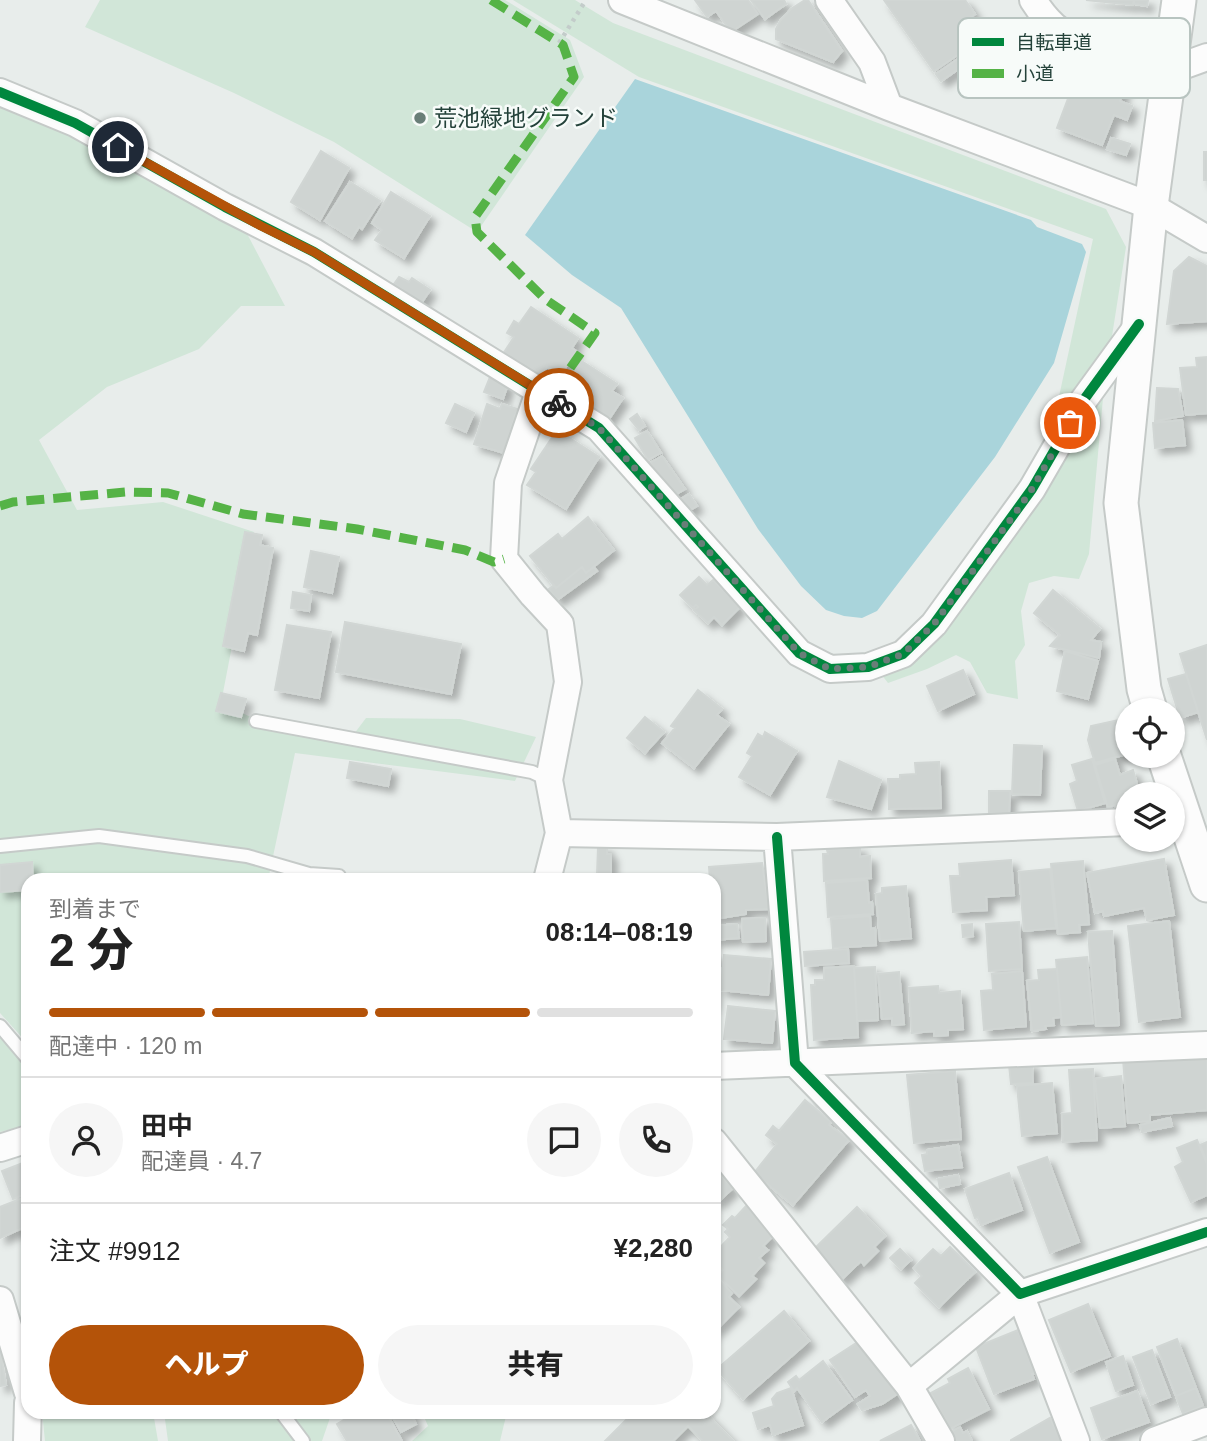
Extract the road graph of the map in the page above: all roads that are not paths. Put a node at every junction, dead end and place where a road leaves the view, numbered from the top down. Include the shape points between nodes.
1 (622, 0) edge
2 (829, 0) edge
3 (1033, 0) edge
4 (1179, 0) edge
5 (1046, 18) edge
6 (1177, 18) edge
7 (0, 92) edge
8 (1167, 98) edge
9 (889, 107) junction
10 (1151, 206) junction
11 (1207, 239) edge
12 (1139, 324) junction
13 (539, 392) junction
14 (1147, 698) edge
15 (256, 721) dead end
16 (548, 780) junction
17 (1115, 823) edge
18 (559, 833) junction
19 (1185, 834) edge
20 (777, 837) junction
21 (0, 846) edge
22 (306, 873) edge
23 (549, 873) edge
24 (1206, 878) edge
25 (0, 1026) edge
26 (1207, 1045) edge
27 (21, 1051) edge
28 (795, 1063) junction
29 (721, 1066) edge
30 (21, 1141) edge
31 (0, 1148) edge
32 (721, 1151) edge
33 (1207, 1232) edge
34 (1020, 1294) junction
35 (0, 1300) edge
36 (5, 1338) edge
37 (21, 1376) edge
38 (909, 1386) junction
39 (28, 1419) edge
40 (286, 1419) edge
41 (1207, 1421) edge
42 (301, 1440) edge
43 (27, 1441) edge
44 (941, 1441) edge
45 (1076, 1441) edge
46 (1154, 1441) edge

1 - 9 street
2 - 9 street via 872,62
3 - 5 street
4 - 6 street
7 - 13 street via 75,123 314,252
8 - 10 street
9 - 10 street
10 - 11 street
10 - 12 street
12 - 13 street via 1083,401 1032,489 934,624 903,654 868,667 830,669 799,653 599,428
12 - 14 street via 1121,503
13 - 16 street via 508,483 504,559 560,624 568,682
15 - 16 lane via 532,772
16 - 18 street
17 - 20 street
18 - 20 street
18 - 23 street
19 - 24 street
20 - 28 street
21 - 22 lane via 99,836 247,856
25 - 27 lane
26 - 28 street
28 - 29 street
28 - 34 street
30 - 31 street
32 - 38 street
33 - 34 street
34 - 38 street
34 - 45 street
35 - 36 street
36 - 37 street
38 - 44 street
39 - 43 street
40 - 42 lane
41 - 46 street

